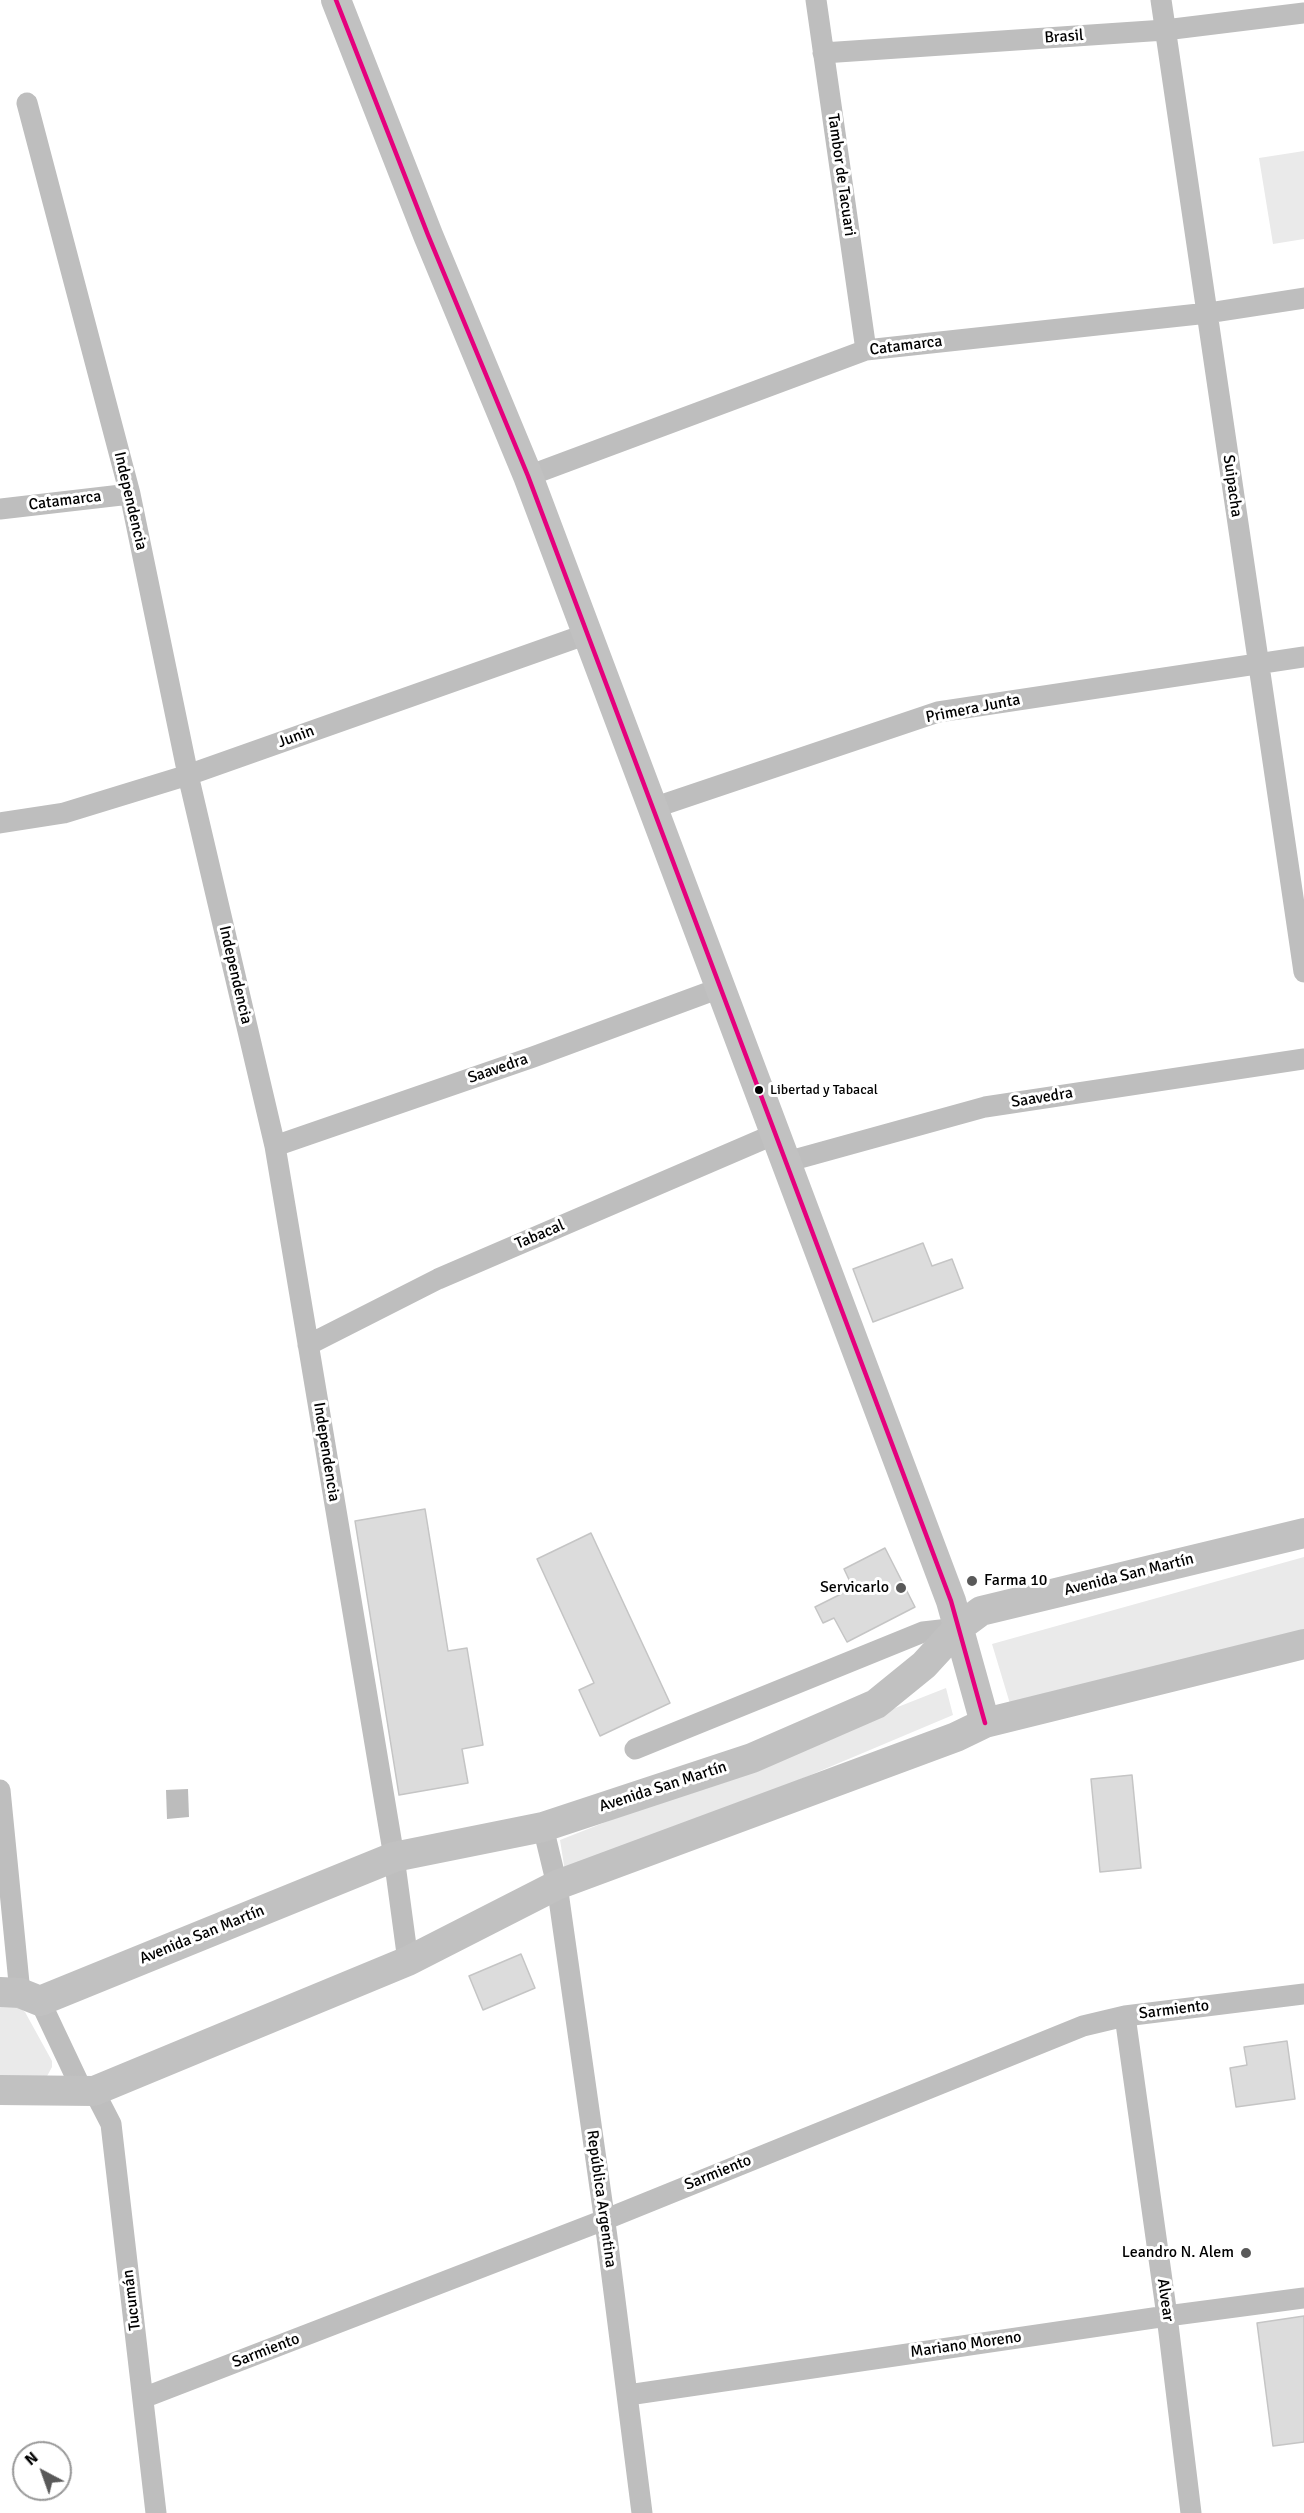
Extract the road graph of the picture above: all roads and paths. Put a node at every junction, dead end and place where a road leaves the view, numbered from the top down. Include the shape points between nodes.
1 (336, 0) edge
2 (816, 0) edge
3 (1161, 0) edge
4 (1304, 13) edge
5 (1165, 30) junction
6 (823, 53) junction
7 (27, 103) dead end
8 (1304, 298) edge
9 (1208, 313) junction
10 (866, 350) junction
11 (528, 476) junction
12 (129, 494) junction
13 (0, 509) edge
14 (587, 634) junction
15 (1304, 657) edge
16 (1257, 663) junction
17 (188, 775) junction
18 (653, 808) junction
19 (0, 823) edge
20 (1304, 972) edge
21 (720, 988) junction
22 (1304, 1059) edge
23 (775, 1134) junction
24 (275, 1146) junction
25 (786, 1162) junction
26 (308, 1345) junction
27 (1304, 1533) edge
28 (958, 1629) junction
29 (1304, 1644) edge
30 (985, 1723) junction
31 (635, 1749) dead end
32 (0, 1790) edge
33 (543, 1827) junction
34 (394, 1857) junction
35 (556, 1885) junction
36 (408, 1961) junction
37 (1304, 1994) edge
38 (20, 1995) edge
39 (1125, 2016) junction
40 (0, 2090) edge
41 (89, 2092) junction
42 (604, 2220) junction
43 (1304, 2298) edge
44 (1167, 2316) junction
45 (628, 2395) junction
46 (143, 2398) junction
47 (156, 2513) edge
48 (642, 2513) edge
49 (1191, 2513) edge

1 - 11 main road
2 - 6 street, Tambor de Tacuari
3 - 5 street, Suipacha
4 - 5 street, Brasil
5 - 6 street, Brasil
5 - 9 street, Suipacha
6 - 10 street, Tambor de Tacuari
7 - 12 street, Independencia
8 - 9 street, Catamarca
9 - 10 street, Catamarca
9 - 16 street, Suipacha
10 - 11 street, Catamarca
11 - 14 main road
12 - 13 street, Catamarca
12 - 17 street, Independencia
14 - 17 street, Junin
14 - 18 main road
15 - 16 street, Primera Junta
16 - 18 street, Primera Junta via 938,712
16 - 20 street, Suipacha
17 - 19 street, Junin via 64,813
17 - 24 street, Independencia
18 - 21 main road
21 - 23 main road
21 - 24 street, Saavedra
22 - 25 street, Saavedra via 985,1107
23 - 25 main road
23 - 26 street, Tabacal via 438,1279
24 - 26 street, Independencia
25 - 28 main road via 951,1601
26 - 34 street, Independencia
27 - 28 main road, Avenida San Martín via 981,1611
28 - 30 main road
28 - 31 street via 923,1632
28 - 33 main road, Avenida San Martín via 924,1665 876,1704 752,1758
29 - 30 main road
30 - 35 main road
32 - 38 street, Tucumán
33 - 34 main road, Avenida San Martín
33 - 35 street, República Argentina
34 - 36 street, Independencia
34 - 38 main road, Avenida San Martín
35 - 36 main road
35 - 42 street, República Argentina
36 - 41 main road
37 - 39 street, Sarmiento
38 - 41 street, Tucumán
39 - 42 street, Sarmiento via 1083,2026
39 - 44 street, Alvear
40 - 41 main road
41 - 46 street, Tucumán via 111,2124
42 - 45 street, República Argentina
42 - 46 street, Sarmiento
43 - 44 street, Mariano Moreno
44 - 45 street, Mariano Moreno
44 - 49 street, Alvear
45 - 48 street, República Argentina
46 - 47 street, Tucumán

